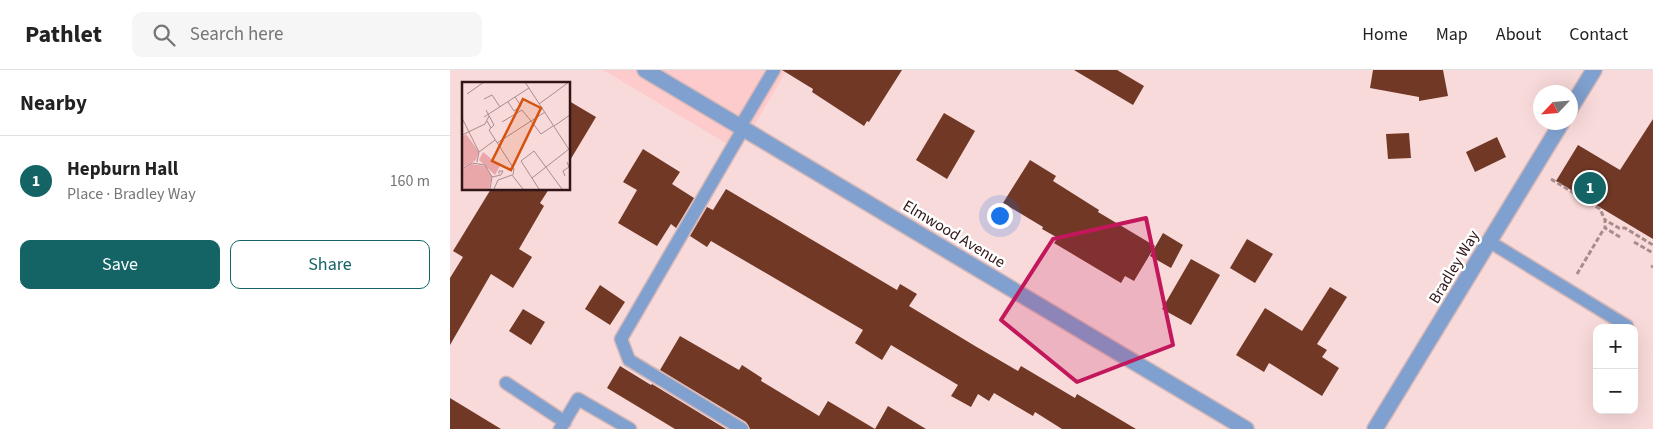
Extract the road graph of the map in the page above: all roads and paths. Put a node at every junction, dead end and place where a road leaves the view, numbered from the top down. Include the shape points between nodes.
1 (645, 70) edge
2 (774, 70) edge
3 (1594, 70) edge
4 (1578, 96) edge
5 (741, 128) junction
6 (1557, 130) edge
7 (1546, 176) dead end
8 (1605, 220) junction
9 (1605, 228) junction
10 (1620, 237) dead end
11 (1490, 242) junction
12 (1634, 242) dead end
13 (1653, 246) edge
14 (1653, 253) edge
15 (1569, 290) junction
16 (1624, 324) edge
17 (506, 383) dead end
18 (562, 425) edge
19 (630, 429) edge
20 (742, 429) edge
21 (1246, 429) edge
22 (1375, 429) edge

1 - 5 street, Elmwood Avenue
2 - 5 lane
3 - 4 street
5 - 20 lane via 621,339 629,360
5 - 21 street, Elmwood Avenue
6 - 11 street, Bradley Way
7 - 8 path via 1600,209
8 - 9 path
8 - 13 path
9 - 10 path
9 - 15 path
11 - 15 lane
11 - 22 street, Bradley Way
12 - 14 path
15 - 16 lane
17 - 18 lane
18 - 19 lane via 578,400

